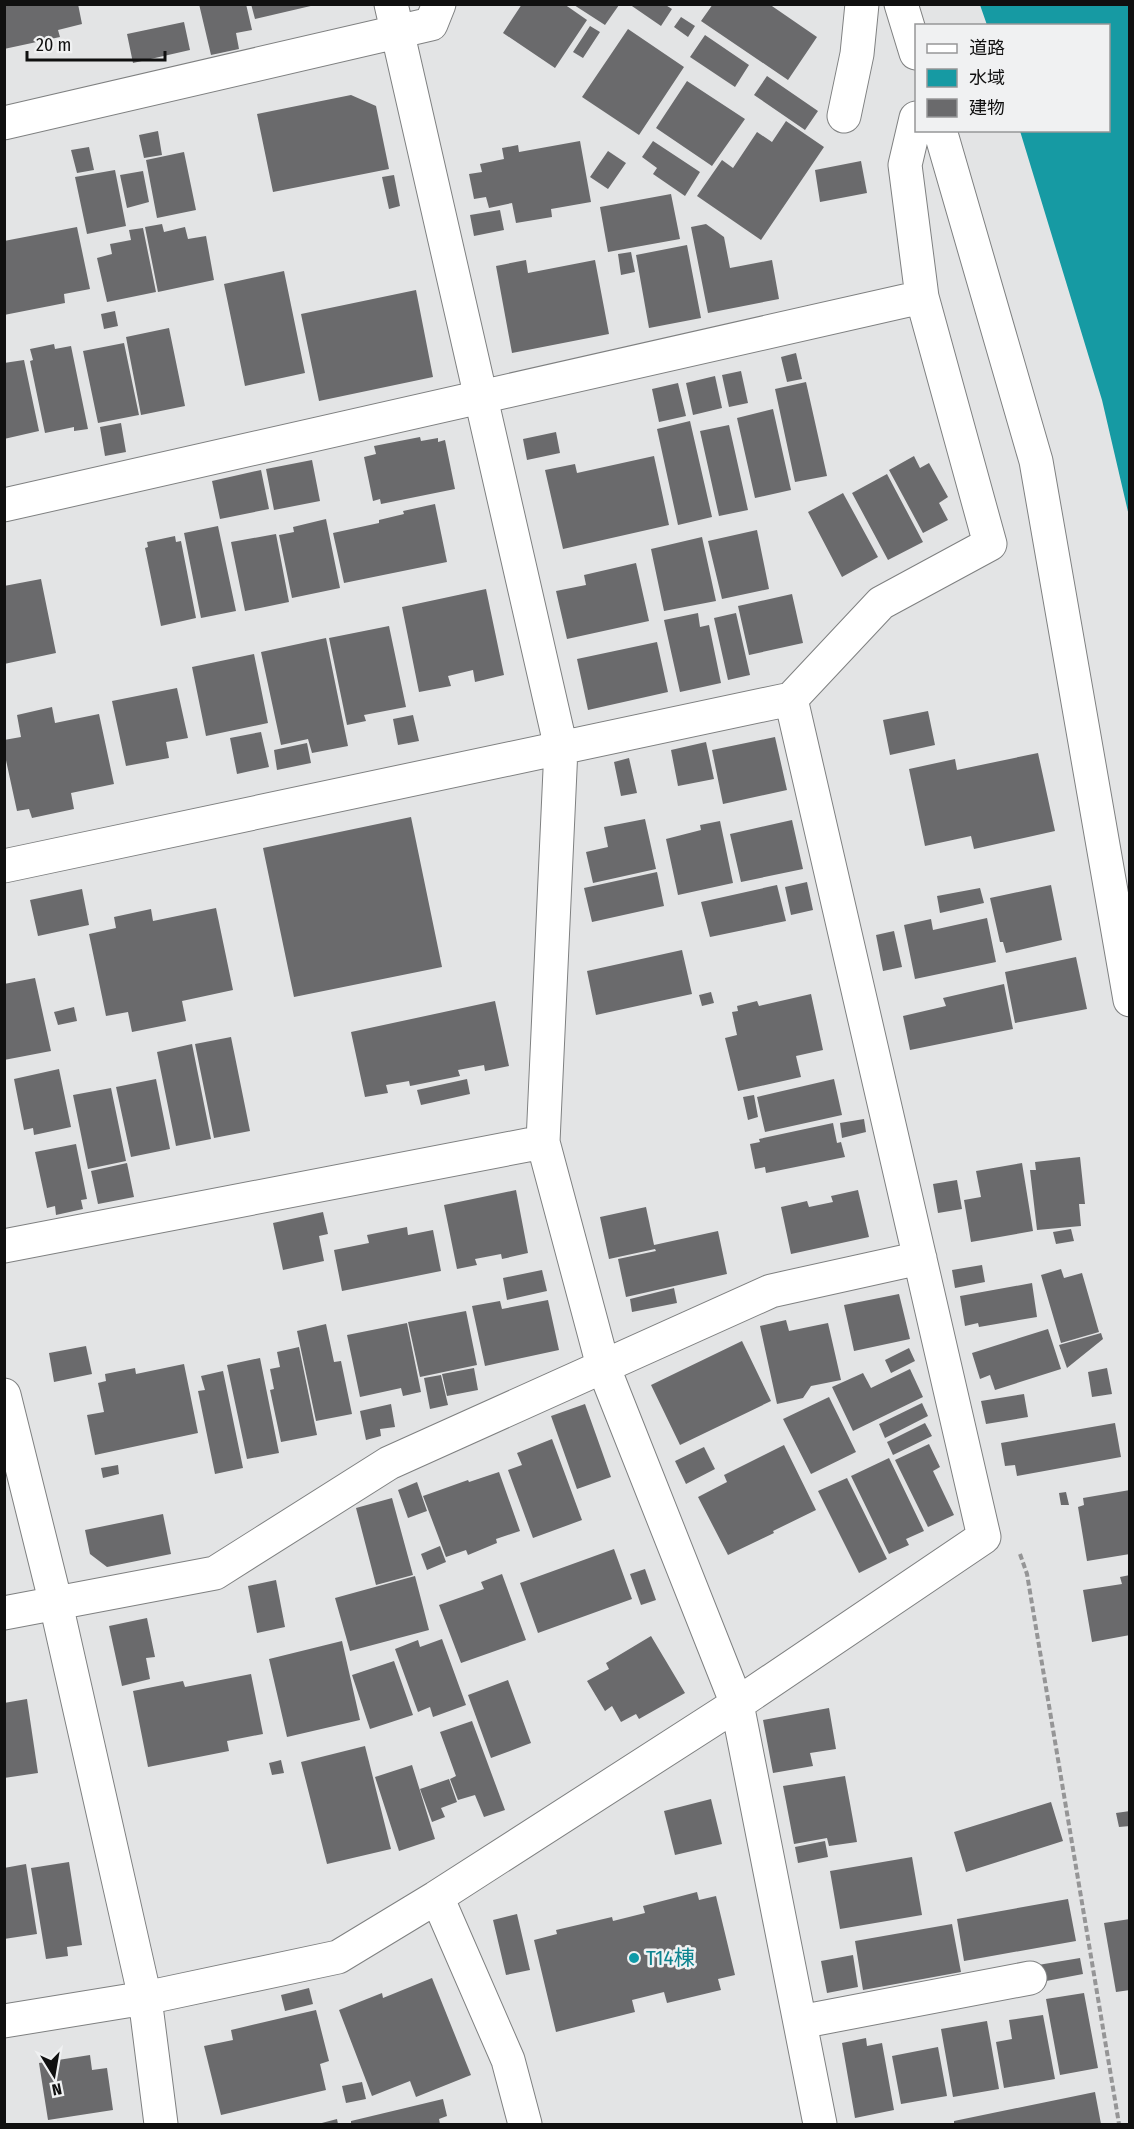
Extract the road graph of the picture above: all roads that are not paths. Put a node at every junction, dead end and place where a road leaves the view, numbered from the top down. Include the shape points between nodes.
1 (439, 4) edge
2 (862, 4) edge
3 (901, 4) edge
4 (394, 18) edge
5 (915, 50) edge
6 (844, 116) dead end
7 (915, 122) edge
8 (4, 123) edge
9 (941, 132) edge
10 (922, 297) junction
11 (482, 397) junction
12 (4, 505) edge
13 (791, 699) junction
14 (561, 748) junction
15 (4, 866) edge
16 (1130, 1000) edge
17 (543, 1142) junction
18 (4, 1246) edge
19 (920, 1258) junction
20 (603, 1366) junction
21 (4, 1395) edge
22 (56, 1604) junction
23 (4, 1613) edge
24 (737, 1704) junction
25 (436, 1897) junction
26 (1030, 1978) dead end
27 (145, 1998) junction
28 (4, 2020) edge
29 (800, 2022) junction
30 (161, 2124) edge
31 (525, 2124) edge
32 (820, 2124) edge

1 - 4 street via 431,24
2 - 6 street
3 - 5 street
4 - 8 street
4 - 11 street
7 - 10 street via 905,165
9 - 16 street via 1036,461
10 - 11 street
10 - 13 street via 990,544 881,603
11 - 12 street
11 - 14 street
13 - 14 street
13 - 19 street
14 - 15 street
14 - 17 street
17 - 18 street
17 - 20 street
19 - 20 street via 771,1291
19 - 24 street via 984,1537
20 - 22 street via 389,1463 215,1573
20 - 24 street
21 - 22 street
22 - 23 street
22 - 27 street
24 - 25 street
24 - 29 street
25 - 27 street via 338,1957
25 - 31 street via 508,2060
26 - 29 street
27 - 28 street
27 - 30 street
29 - 32 street

